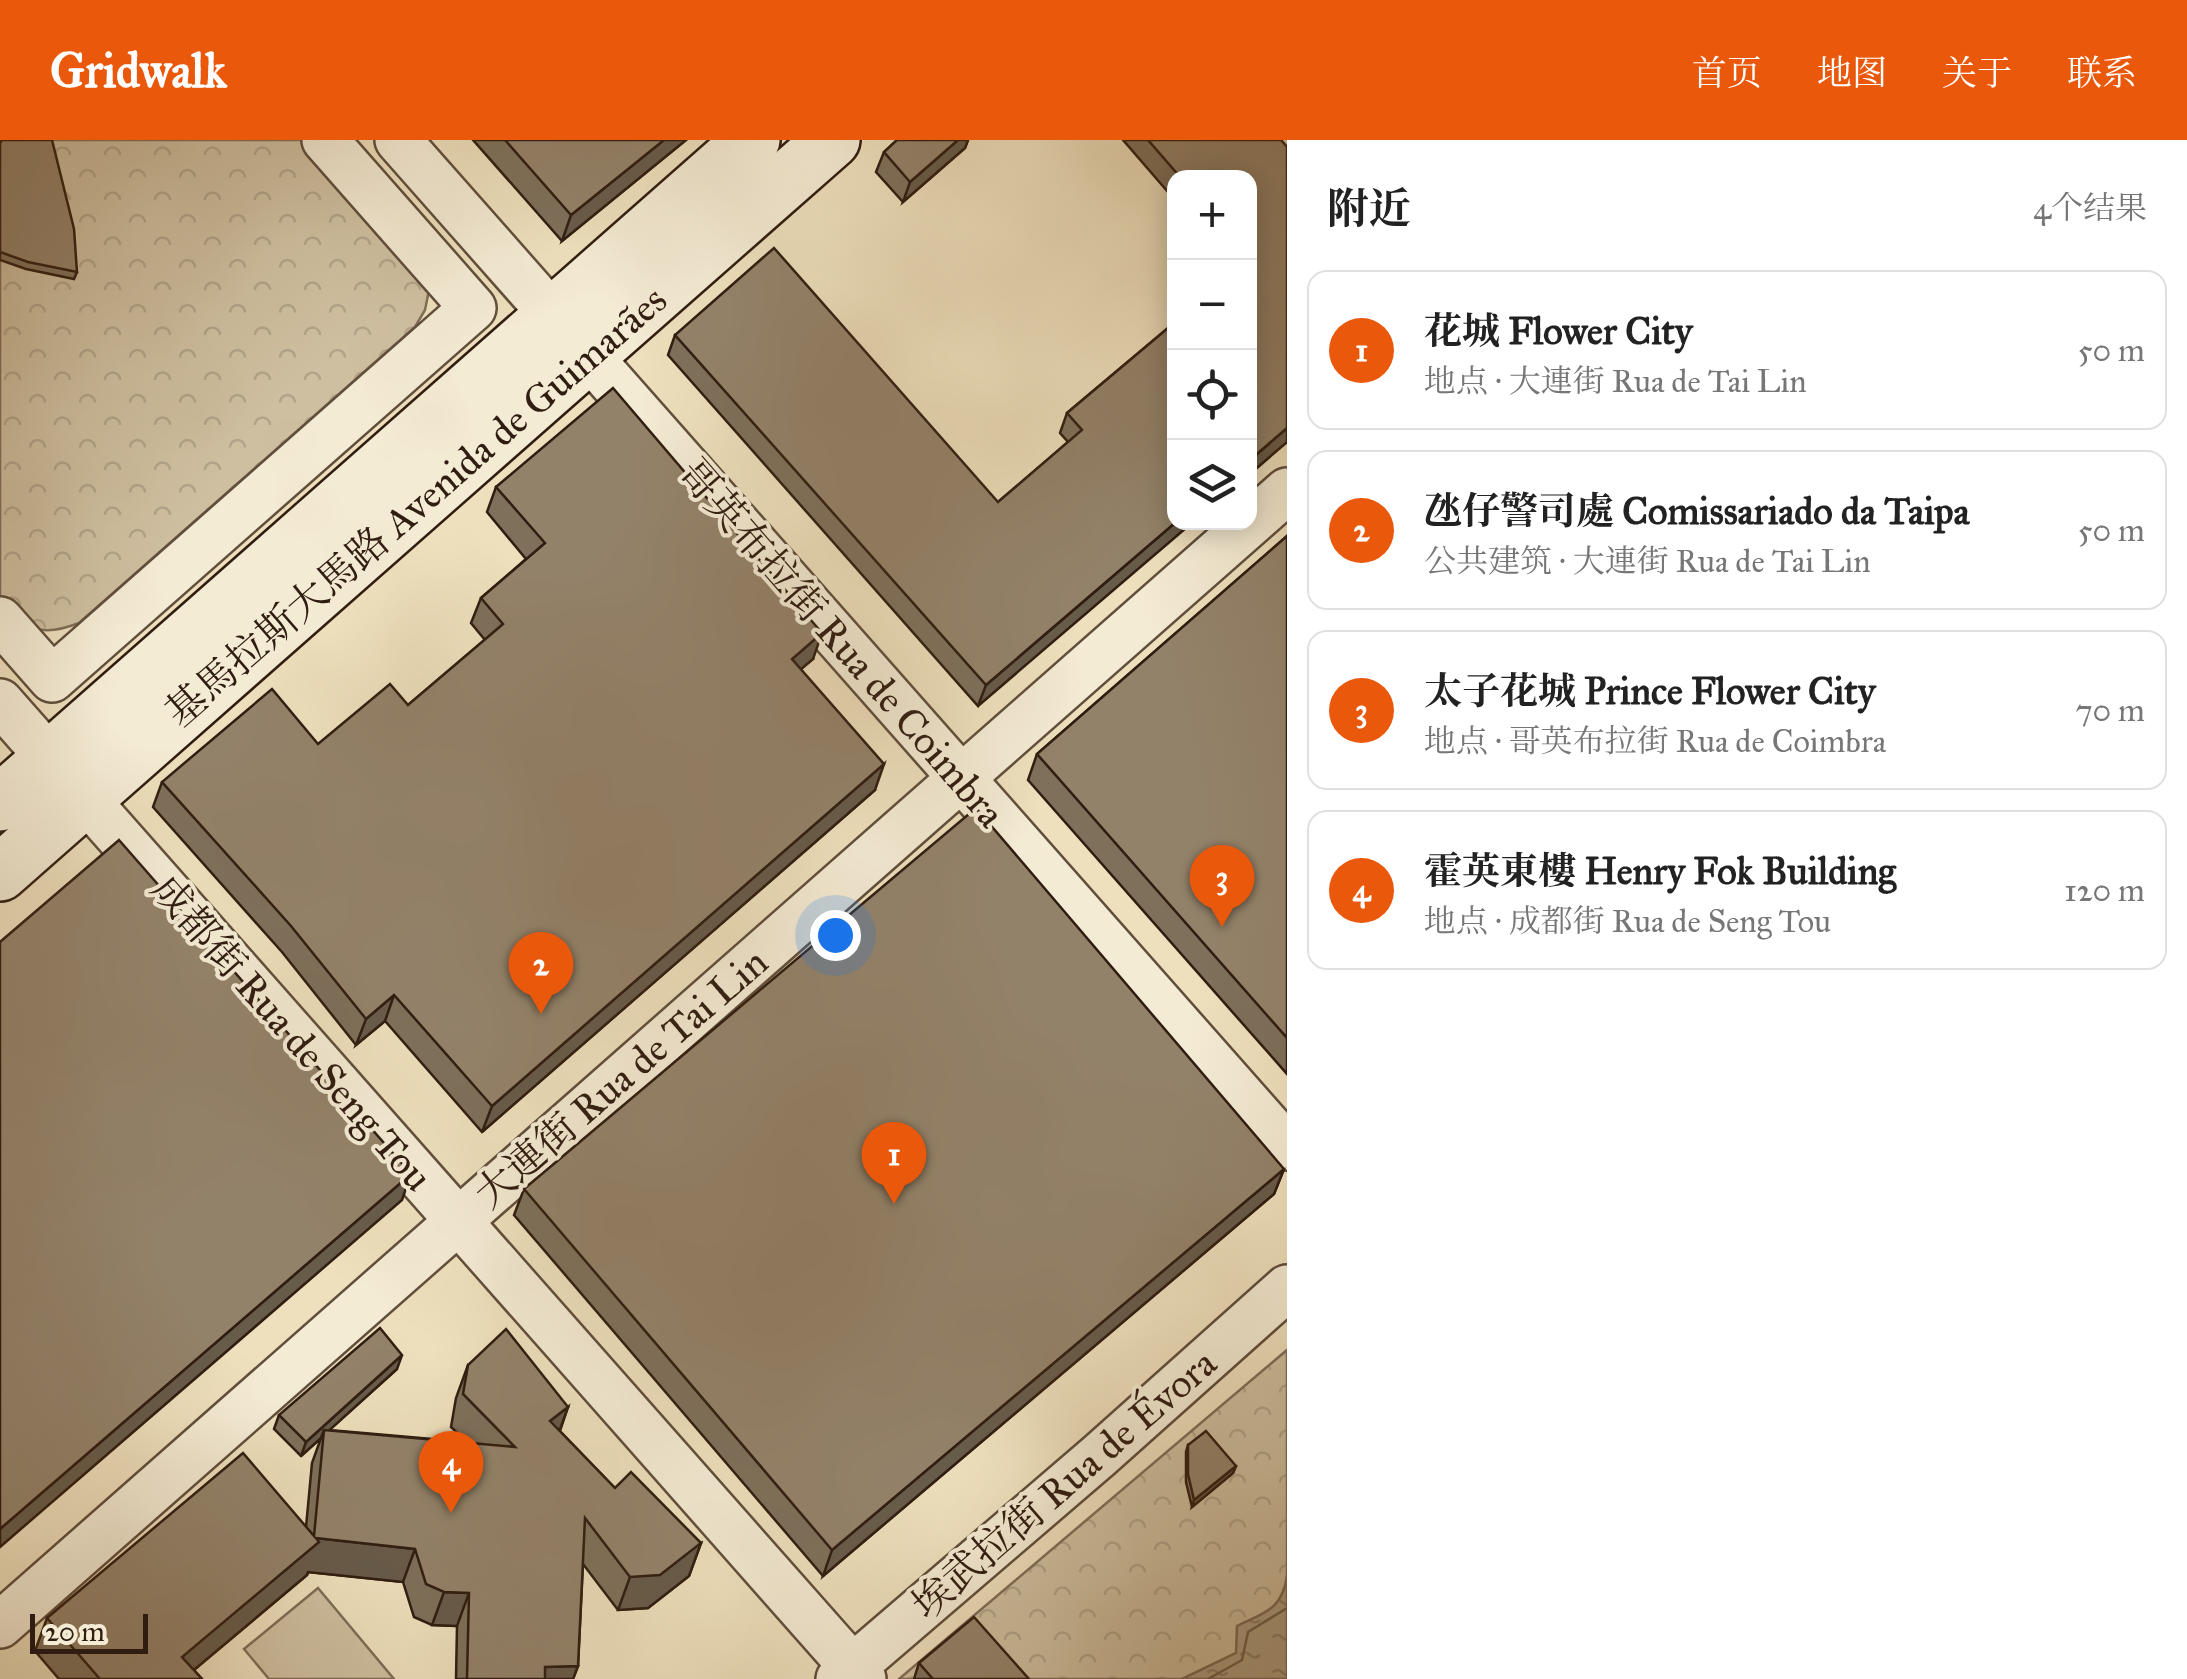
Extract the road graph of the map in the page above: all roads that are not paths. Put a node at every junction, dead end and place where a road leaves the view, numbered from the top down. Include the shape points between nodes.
1 (325, 140) edge
2 (398, 140) edge
3 (752, 140) edge
4 (832, 140) edge
5 (570, 335) junction
6 (1287, 492) edge
7 (0, 620) edge
8 (0, 702) edge
9 (68, 778) junction
10 (961, 778) junction
11 (0, 802) edge
12 (0, 873) edge
13 (1287, 1147) edge
14 (458, 1221) junction
15 (1287, 1288) edge
16 (0, 1626) edge
17 (852, 1675) edge

1 - 7 street via 473,308 52,679
2 - 5 street, 哥英布拉街 Rua de Coimbra
3 - 5 main road, 基馬拉斯大馬路 Avenida de Guimarães
4 - 5 main road, 基馬拉斯大馬路 Avenida de Guimarães
5 - 9 main road, 基馬拉斯大馬路 Avenida de Guimarães
5 - 10 street, 哥英布拉街 Rua de Coimbra
6 - 10 street, 大連街 Rua de Tai Lin
8 - 9 street, 成都街 Rua de Seng Tou
9 - 11 main road, 基馬拉斯大馬路 Avenida de Guimarães
9 - 12 main road, 基馬拉斯大馬路 Avenida de Guimarães
9 - 14 street, 成都街 Rua de Seng Tou
10 - 13 street, 哥英布拉街 Rua de Coimbra
10 - 14 street, 大連街 Rua de Tai Lin
14 - 16 street, 大連街 Rua de Tai Lin
14 - 17 street, 成都街 Rua de Seng Tou
15 - 17 street, 埃武拉街 Rua de Évora

